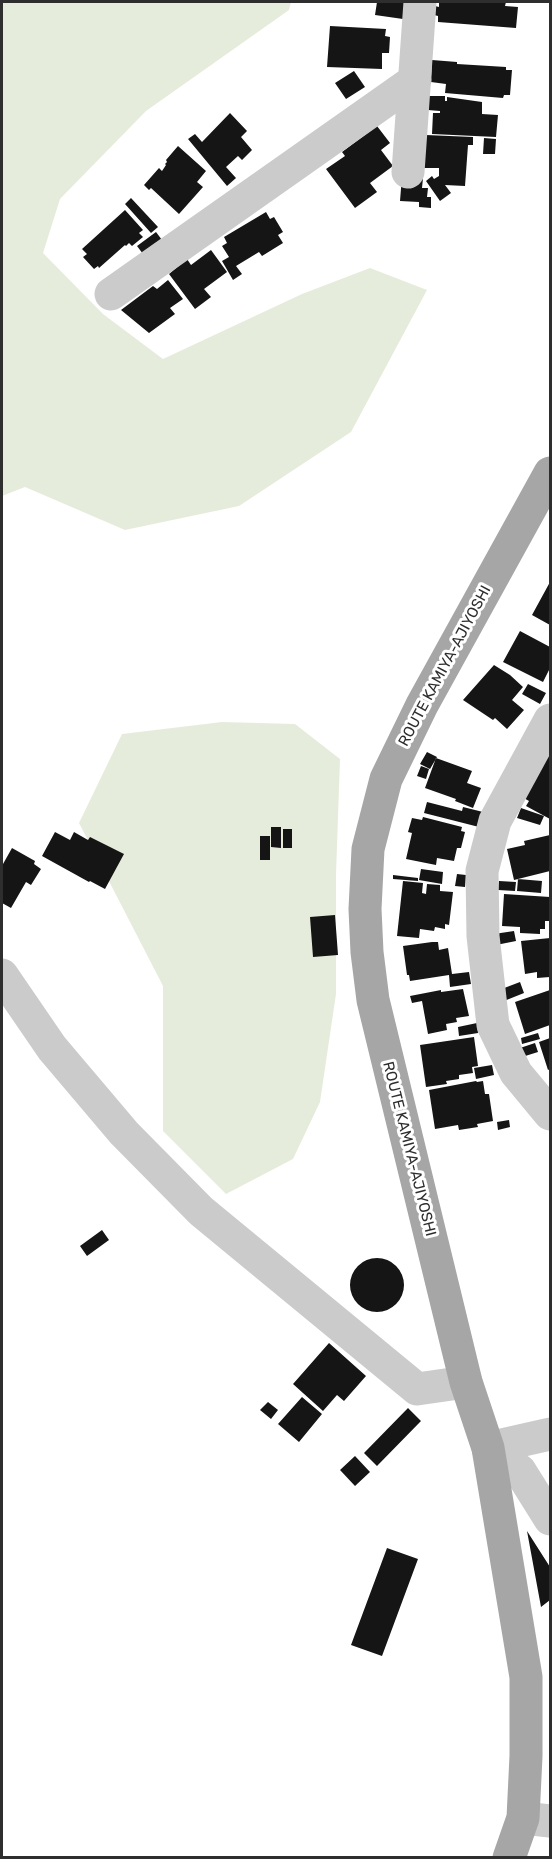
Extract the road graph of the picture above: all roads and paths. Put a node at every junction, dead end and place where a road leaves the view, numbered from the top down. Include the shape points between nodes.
1 (420, 2) edge
2 (415, 80) junction
3 (408, 172) dead end
4 (111, 294) dead end
5 (550, 472) edge
6 (550, 720) edge
7 (2, 975) edge
8 (550, 1113) edge
9 (466, 1382) junction
10 (550, 1434) edge
11 (488, 1448) junction
12 (550, 1519) edge
13 (537, 1820) edge
14 (509, 1857) edge

1 - 2 street
2 - 3 street
2 - 4 street
5 - 9 main road, ROUTE KAMIYA-AJIYOSHI via 386,779 368,849 365,909 373,1000
6 - 8 street via 495,821 482,871 483,936 493,1025 516,1073
7 - 9 street via 52,1048 124,1133 201,1211 417,1389
9 - 11 main road, ROUTE KAMIYA-AJIYOSHI
10 - 11 street
11 - 12 street via 520,1471
11 - 13 main road, ROUTE KAMIYA-AJIYOSHI via 526,1677 526,1756
13 - 14 main road, ROUTE KAMIYA-AJIYOSHI

